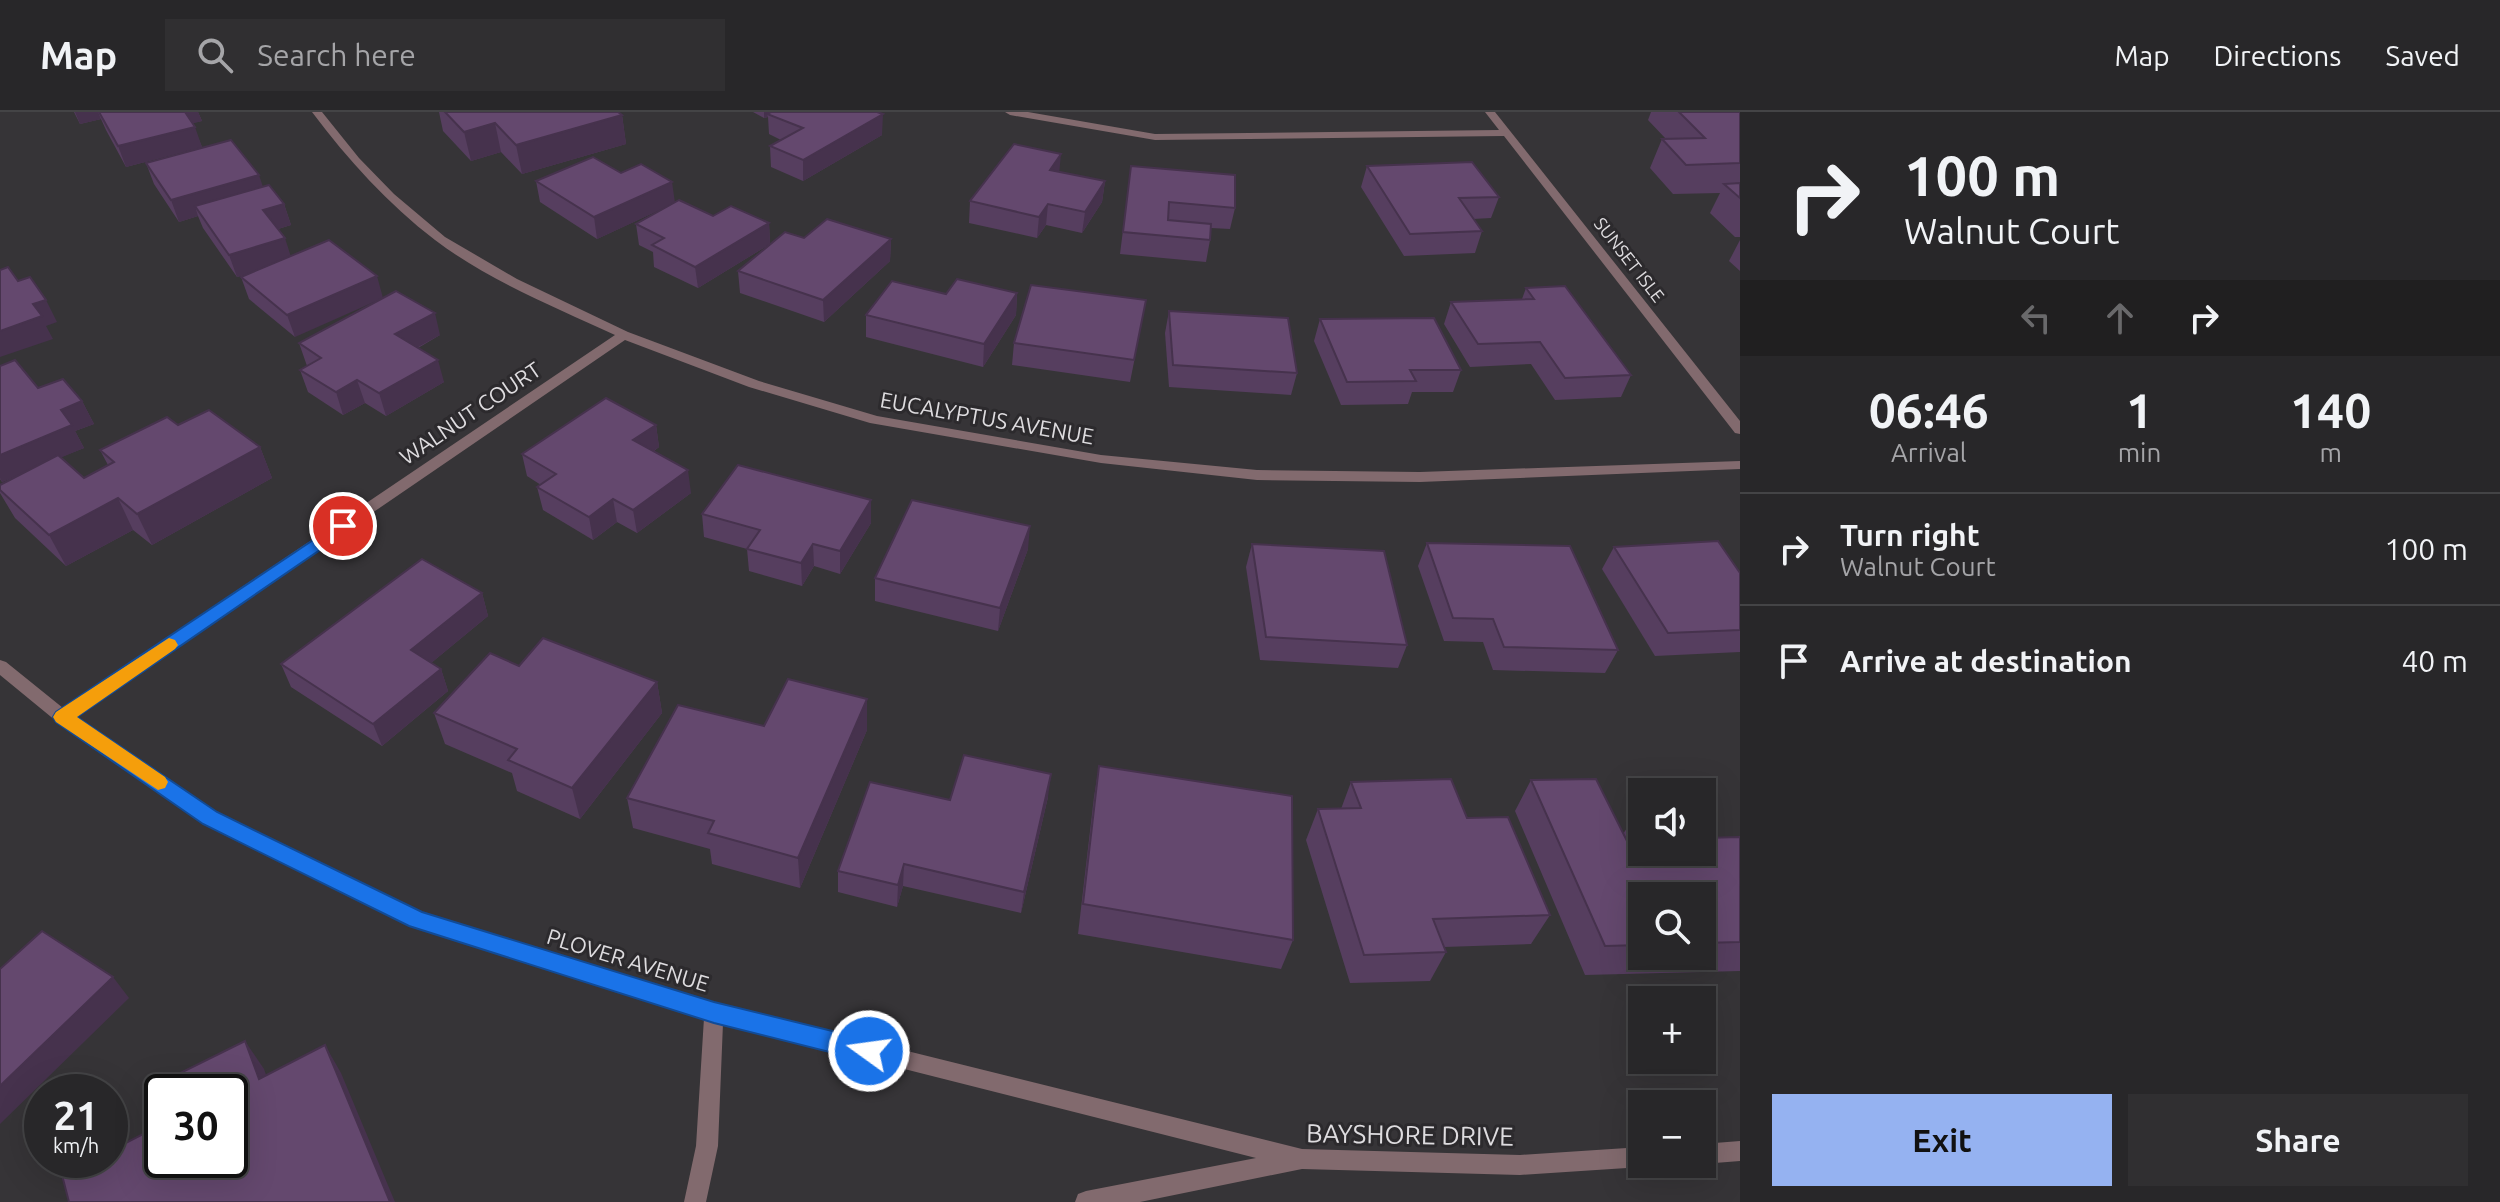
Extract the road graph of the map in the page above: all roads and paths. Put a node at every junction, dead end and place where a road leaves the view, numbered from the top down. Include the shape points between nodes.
1 (317, 112) edge
2 (1010, 112) edge
3 (1490, 112) edge
4 (1506, 133) junction
5 (624, 335) junction
6 (1740, 430) edge
7 (1740, 465) edge
8 (0, 666) edge
9 (62, 717) junction
10 (714, 1012) junction
11 (1740, 1151) edge
12 (1716, 1153) edge
13 (1628, 1158) edge
14 (1302, 1159) junction
15 (695, 1202) edge
16 (1086, 1202) edge

1 - 5 street, EUCALYPTUS AVENUE via 390,196 441,239 513,282
2 - 4 street via 1155,137
3 - 4 street, SUNSET ISLE
4 - 6 street, SUNSET ISLE
5 - 7 street, EUCALYPTUS AVENUE via 754,384 875,420 1101,459 1257,475 1420,477
5 - 9 street, WALNUT COURT
8 - 9 street, PLOVER AVENUE
9 - 10 street, PLOVER AVENUE via 210,818 417,919
10 - 14 street, PLOVER AVENUE
10 - 15 street via 707,1146
11 - 12 street
13 - 14 street, BAYSHORE DRIVE via 1520,1165
14 - 16 street, BAYSHORE DRIVE

